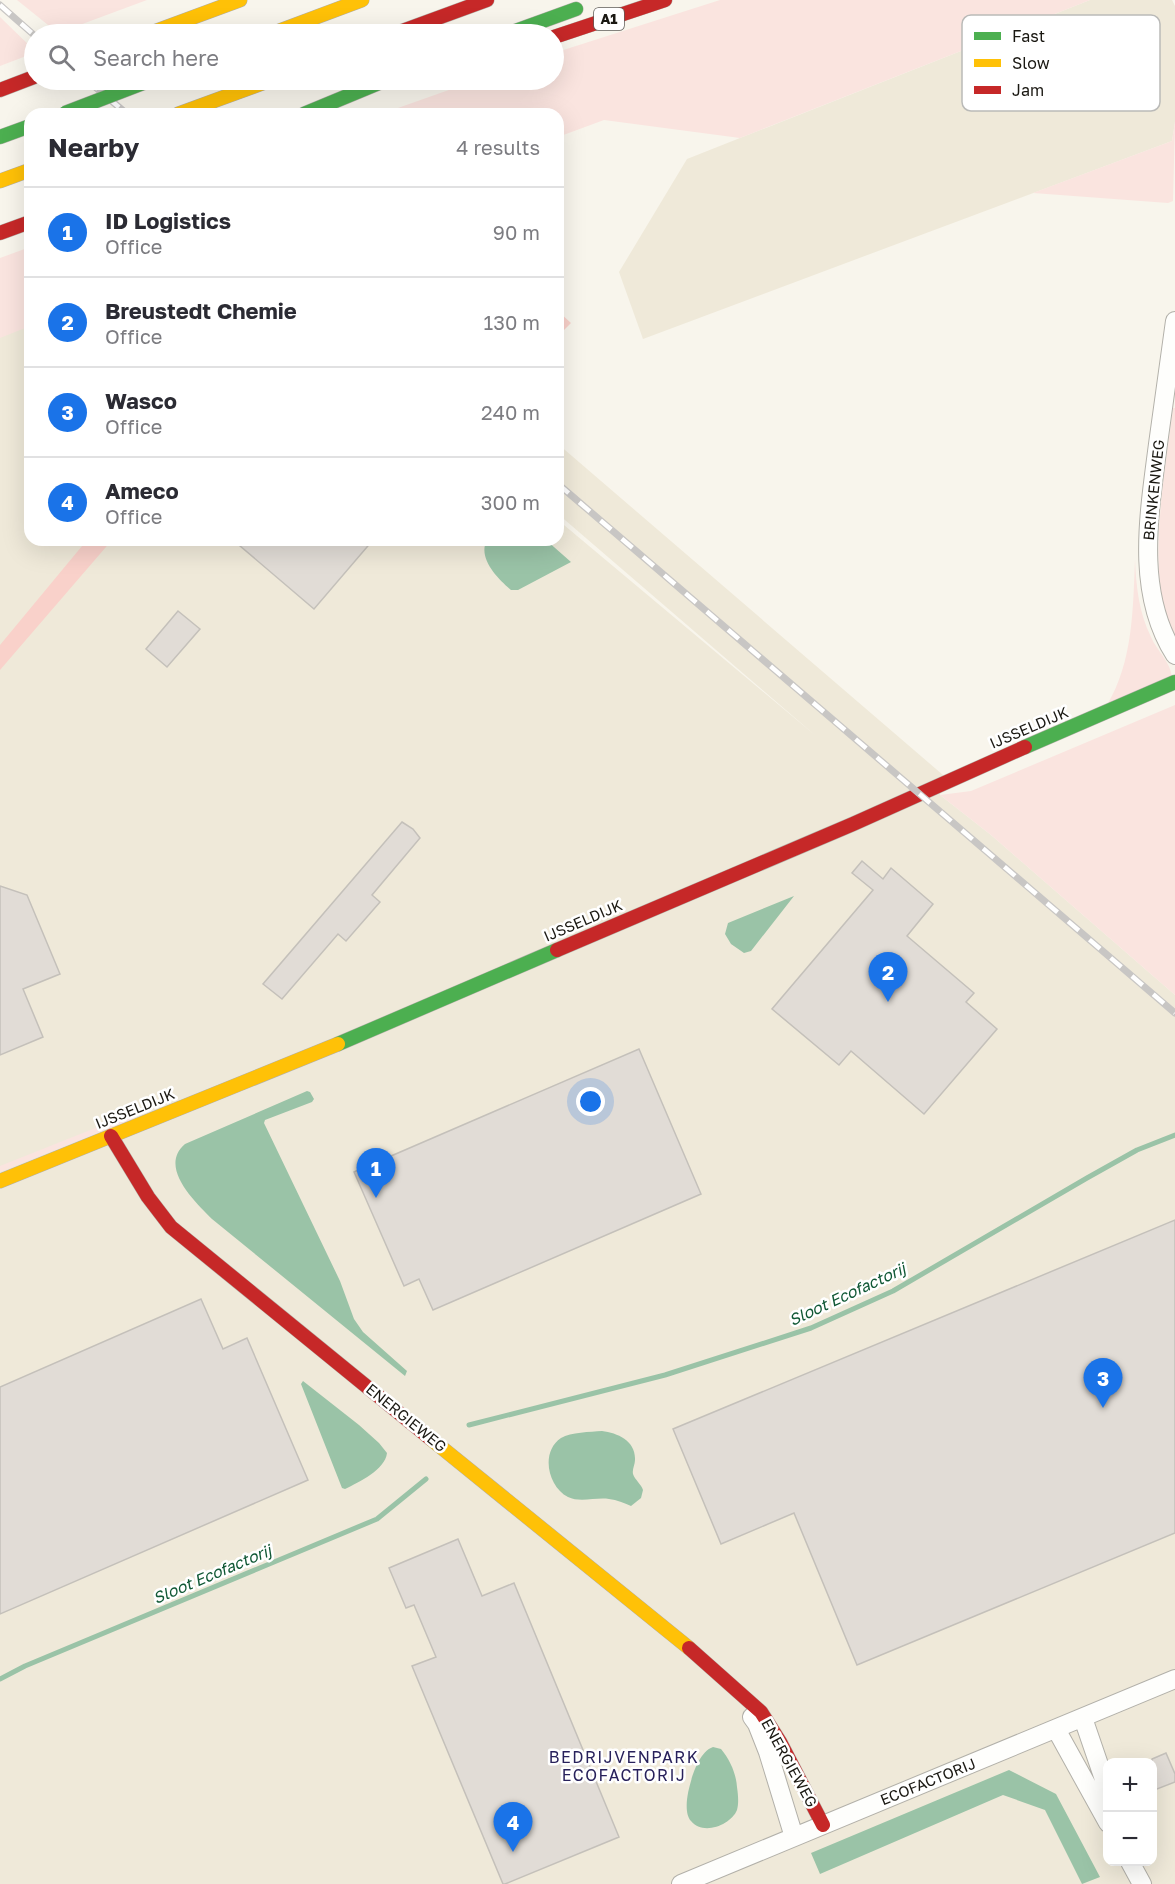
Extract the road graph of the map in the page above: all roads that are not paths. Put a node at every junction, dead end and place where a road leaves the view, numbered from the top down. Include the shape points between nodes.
1 (240, 0) edge
2 (362, 0) edge
3 (487, 0) edge
4 (665, 0) edge
5 (590, 4) dead end
6 (175, 24) edge
7 (298, 24) edge
8 (421, 24) edge
9 (535, 24) edge
10 (564, 34) edge
11 (24, 81) edge
12 (0, 90) edge
13 (124, 90) edge
14 (244, 90) edge
15 (361, 90) edge
16 (76, 108) edge
17 (194, 108) edge
18 (318, 108) edge
19 (24, 128) edge
20 (0, 137) edge
21 (24, 172) edge
22 (0, 181) edge
23 (24, 224) edge
24 (0, 233) edge
25 (1175, 321) edge
26 (1175, 655) edge
27 (1175, 682) edge
28 (111, 1136) junction
29 (0, 1181) edge
30 (1175, 1679) edge
31 (726, 1680) junction
32 (1083, 1718) junction
33 (1056, 1729) junction
34 (1103, 1779) edge
35 (1103, 1816) edge
36 (823, 1825) junction
37 (794, 1837) junction
38 (1132, 1866) edge
39 (681, 1884) edge
40 (1142, 1884) edge

1 - 6 main road
2 - 7 main road
3 - 8 main road
4 - 10 main road, A1
5 - 9 main road, A1
11 - 12 main road
13 - 16 main road, bridge
14 - 17 main road
15 - 18 main road
19 - 20 main road
21 - 22 main road
23 - 24 main road
25 - 26 street, BRINKENWEG via 1147,530 1150,590 1160,627
27 - 28 main road, IJSSELDIJK via 647,912
28 - 29 main road, IJSSELDIJK
28 - 31 main road, ENERGIEWEG via 171,1227
30 - 32 street, ECOFACTORIJ
31 - 36 main road, ENERGIEWEG via 761,1712
31 - 37 street, ENERGIEWEG via 757,1724
32 - 33 street, ECOFACTORIJ
32 - 34 street
33 - 35 street
33 - 36 street, ECOFACTORIJ
36 - 37 street, ECOFACTORIJ
37 - 39 street, ECOFACTORIJ
38 - 40 street

